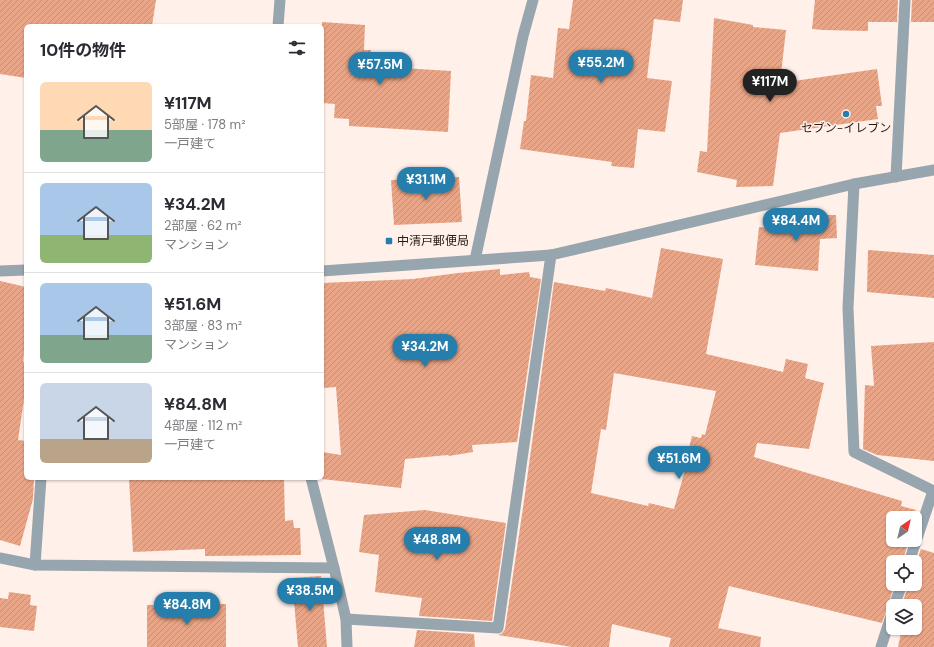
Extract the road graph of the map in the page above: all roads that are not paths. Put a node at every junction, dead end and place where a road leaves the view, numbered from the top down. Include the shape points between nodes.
1 (280, 0) edge
2 (533, 0) edge
3 (905, 0) edge
4 (278, 24) edge
5 (934, 170) edge
6 (896, 177) junction
7 (854, 184) junction
8 (551, 255) junction
9 (475, 260) junction
10 (0, 270) edge
11 (24, 270) edge
12 (324, 270) edge
13 (41, 480) edge
14 (311, 480) edge
15 (933, 491) edge
16 (911, 555) edge
17 (0, 558) edge
18 (35, 565) junction
19 (334, 568) junction
20 (346, 619) junction
21 (886, 632) edge
22 (347, 647) edge
23 (881, 647) edge

1 - 4 street
2 - 9 street
3 - 6 street
5 - 6 street
6 - 7 street
7 - 8 street
7 - 15 street via 848,308 854,452
8 - 9 street
8 - 20 street via 498,628
9 - 12 street
10 - 11 street
13 - 18 street
14 - 19 street
15 - 16 street
17 - 18 street
18 - 19 street
19 - 20 street
20 - 22 street
21 - 23 street

